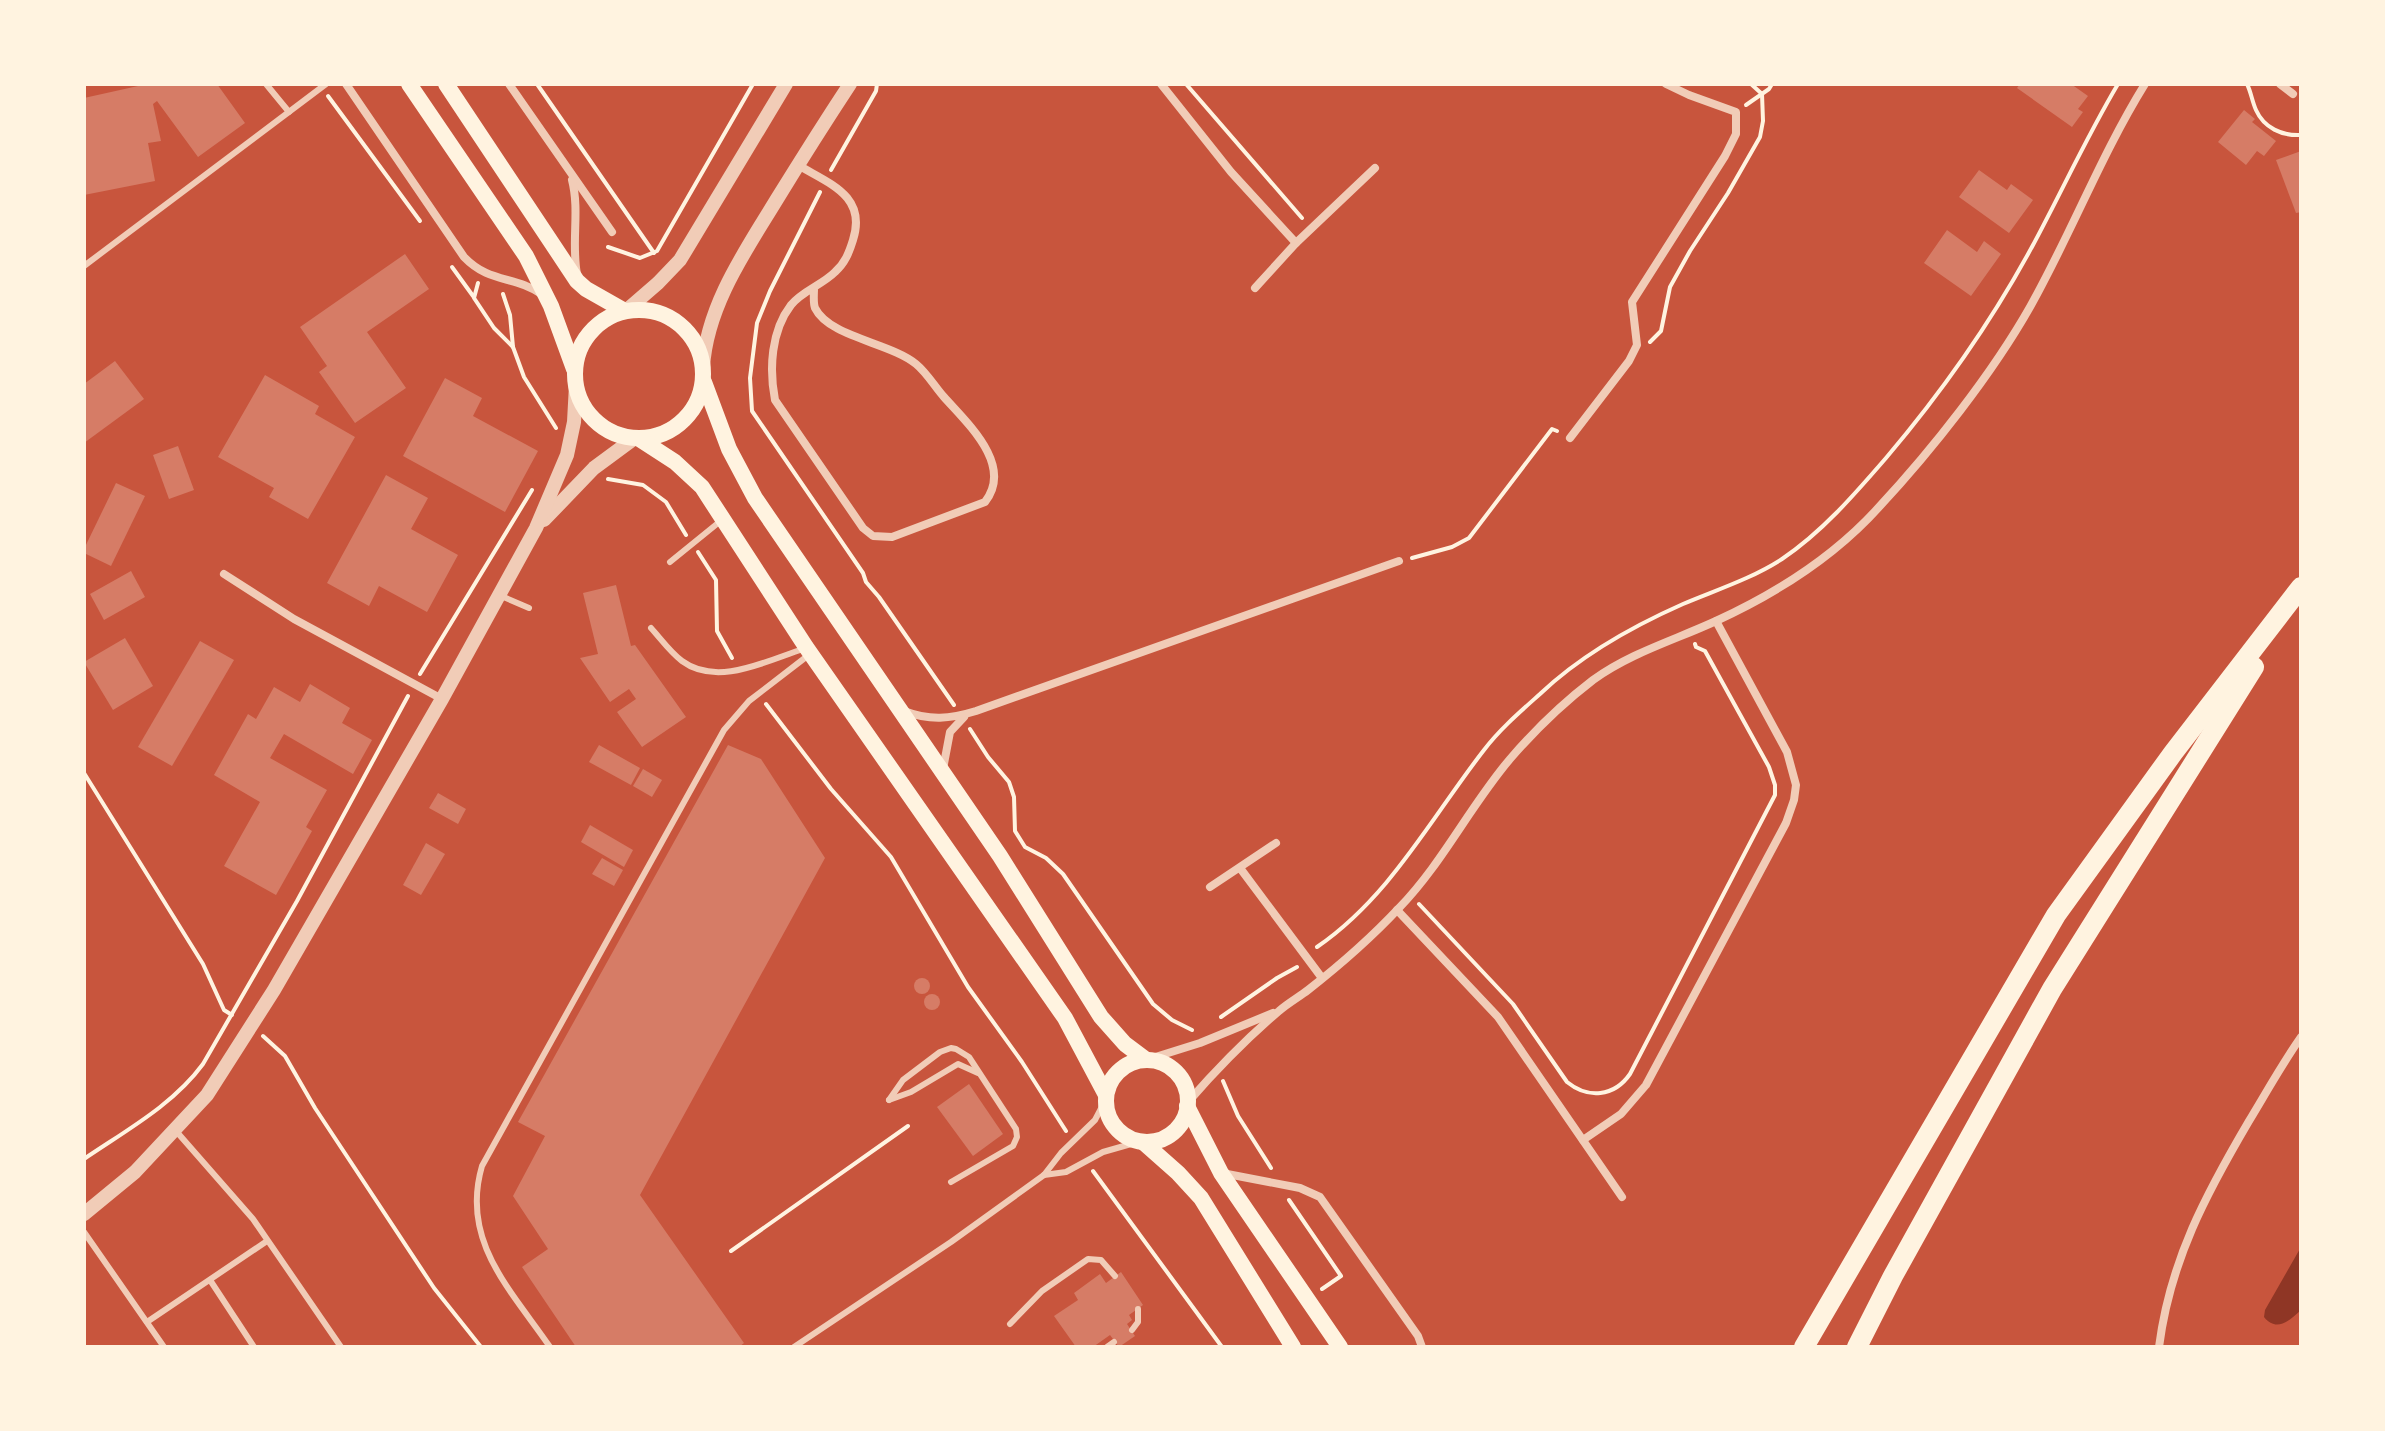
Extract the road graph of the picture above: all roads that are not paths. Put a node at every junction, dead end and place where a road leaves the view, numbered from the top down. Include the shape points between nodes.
1 (266, 84) edge
2 (346, 84) edge
3 (409, 84) edge
4 (446, 84) edge
5 (509, 84) edge
6 (786, 84) edge
7 (850, 84) edge
8 (1161, 84) edge
9 (1666, 84) edge
10 (2145, 84) edge
11 (2280, 84) edge
12 (324, 86) edge
13 (2293, 94) dead end
14 (289, 112) junction
15 (798, 165) junction
16 (1375, 168) dead end
17 (570, 172) junction
18 (612, 232) dead end
19 (1296, 243) junction
20 (84, 266) edge
21 (580, 284) junction
22 (1255, 288) dead end
23 (814, 289) junction
24 (547, 297) junction
25 (625, 310) junction
26 (704, 374) junction
27 (576, 378) junction
28 (637, 438) junction
29 (1570, 438) road end
30 (723, 518) junction
31 (536, 528) junction
32 (1399, 561) road end
33 (670, 562) dead end
34 (224, 574) dead end
35 (2301, 588) edge
36 (498, 595) junction
37 (529, 608) dead end
38 (1716, 621) junction
39 (651, 628) dead end
40 (808, 650) junction
41 (442, 699) junction
42 (900, 710) junction
43 (962, 717) junction
44 (942, 770) junction
45 (1276, 843) dead end
46 (1240, 868) junction
47 (1210, 887) dead end
48 (1397, 910) junction
49 (1322, 978) junction
50 (1281, 1009) junction
51 (2301, 1037) edge
52 (1147, 1059) junction
53 (980, 1073) junction
54 (1106, 1097) junction
55 (1188, 1104) junction
56 (176, 1130) junction
57 (1583, 1140) junction
58 (1140, 1142) junction
59 (1221, 1173) junction
60 (1044, 1175) junction
61 (951, 1182) dead end
62 (1622, 1197) dead end
63 (84, 1214) edge
64 (84, 1232) edge
65 (267, 1241) junction
66 (1115, 1276) dead end
67 (210, 1280) junction
68 (1138, 1309) dead end
69 (147, 1322) junction
70 (1010, 1324) dead end
71 (1132, 1330) dead end
72 (1114, 1342) dead end
73 (164, 1347) edge
74 (254, 1347) edge
75 (341, 1347) edge
76 (550, 1347) edge
77 (794, 1347) edge
78 (1107, 1347) edge
79 (1293, 1347) edge
80 (1340, 1347) edge
81 (1422, 1347) edge
82 (1804, 1347) edge
83 (1857, 1347) edge
84 (2159, 1347) edge

1 - 14 lane
2 - 24 street via 464,257 479,271 528,285
3 - 24 main road via 520,246
4 - 21 main road
5 - 17 street
6 - 25 street via 680,260
7 - 15 street
8 - 19 street
9 - 29 street via 1736,112 1736,134 1632,302 1637,345 1629,361
10 - 38 street via 2029,309 1924,455 1850,538 1818,564
11 - 13 street
12 - 14 lane
14 - 20 lane
15 - 23 street via 852,201 857,214 857,229 843,263
15 - 26 street via 723,295 705,344
16 - 19 street
17 - 18 street
17 - 21 street
19 - 22 street
21 - 25 main road
23 - 23 street via 793,302 777,330 773,391 863,528 873,536 892,537 985,502 995,476 981,440 918,365 837,328 823,316 815,307
24 - 27 main road
25 - 26 main road via 657,313 678,324 699,348
25 - 27 main road via 591,331 580,347
26 - 28 main road via 696,405 685,419 660,434
26 - 42 main road via 744,481
27 - 28 main road via 594,421 616,434
27 - 31 street via 570,446
28 - 30 main road via 692,476
28 - 31 street via 594,468
30 - 33 lane
30 - 40 main road
31 - 36 street
32 - 43 street
34 - 41 street via 294,619
35 - 82 main road via 2056,915
35 - 83 main road via 2052,989
36 - 37 lane
36 - 41 street
38 - 48 street via 1640,653 1561,705 1509,760
38 - 57 street via 1787,752 1796,785 1794,800 1646,1085 1621,1114
39 - 40 lane via 677,657 698,670 739,669
40 - 54 main road via 1065,1018
40 - 76 lane via 736,714 715,744 482,1166 476,1205 489,1258
41 - 56 street via 251,1028 207,1095
42 - 43 street via 936,719
42 - 44 main road
43 - 44 street via 950,732
44 - 52 main road via 1101,1017
45 - 46 street
46 - 47 street
46 - 49 street
48 - 49 street
48 - 57 street via 1498,1017
49 - 50 street
50 - 52 street
50 - 55 street
51 - 84 street via 2208,1192 2167,1297
52 - 54 main road via 1119,1070
52 - 55 main road via 1178,1074
53 - 53 lane via 969,1057 951,1048 903,1080 889,1100 958,1064
53 - 61 lane via 1016,1129 1016,1141
54 - 58 main road via 1113,1126
54 - 60 lane via 1095,1120
55 - 58 main road via 1174,1133
55 - 59 main road
56 - 63 street
56 - 65 lane
57 - 62 street
58 - 60 lane via 1103,1152 1066,1172
58 - 79 main road via 1201,1198
59 - 80 main road
59 - 81 street via 1306,1190 1323,1201
60 - 77 lane
64 - 69 lane
65 - 67 lane
65 - 75 lane
66 - 70 lane via 1101,1260 1088,1259 1042,1291
67 - 69 lane
67 - 74 lane
68 - 71 lane
69 - 73 lane
72 - 78 lane

